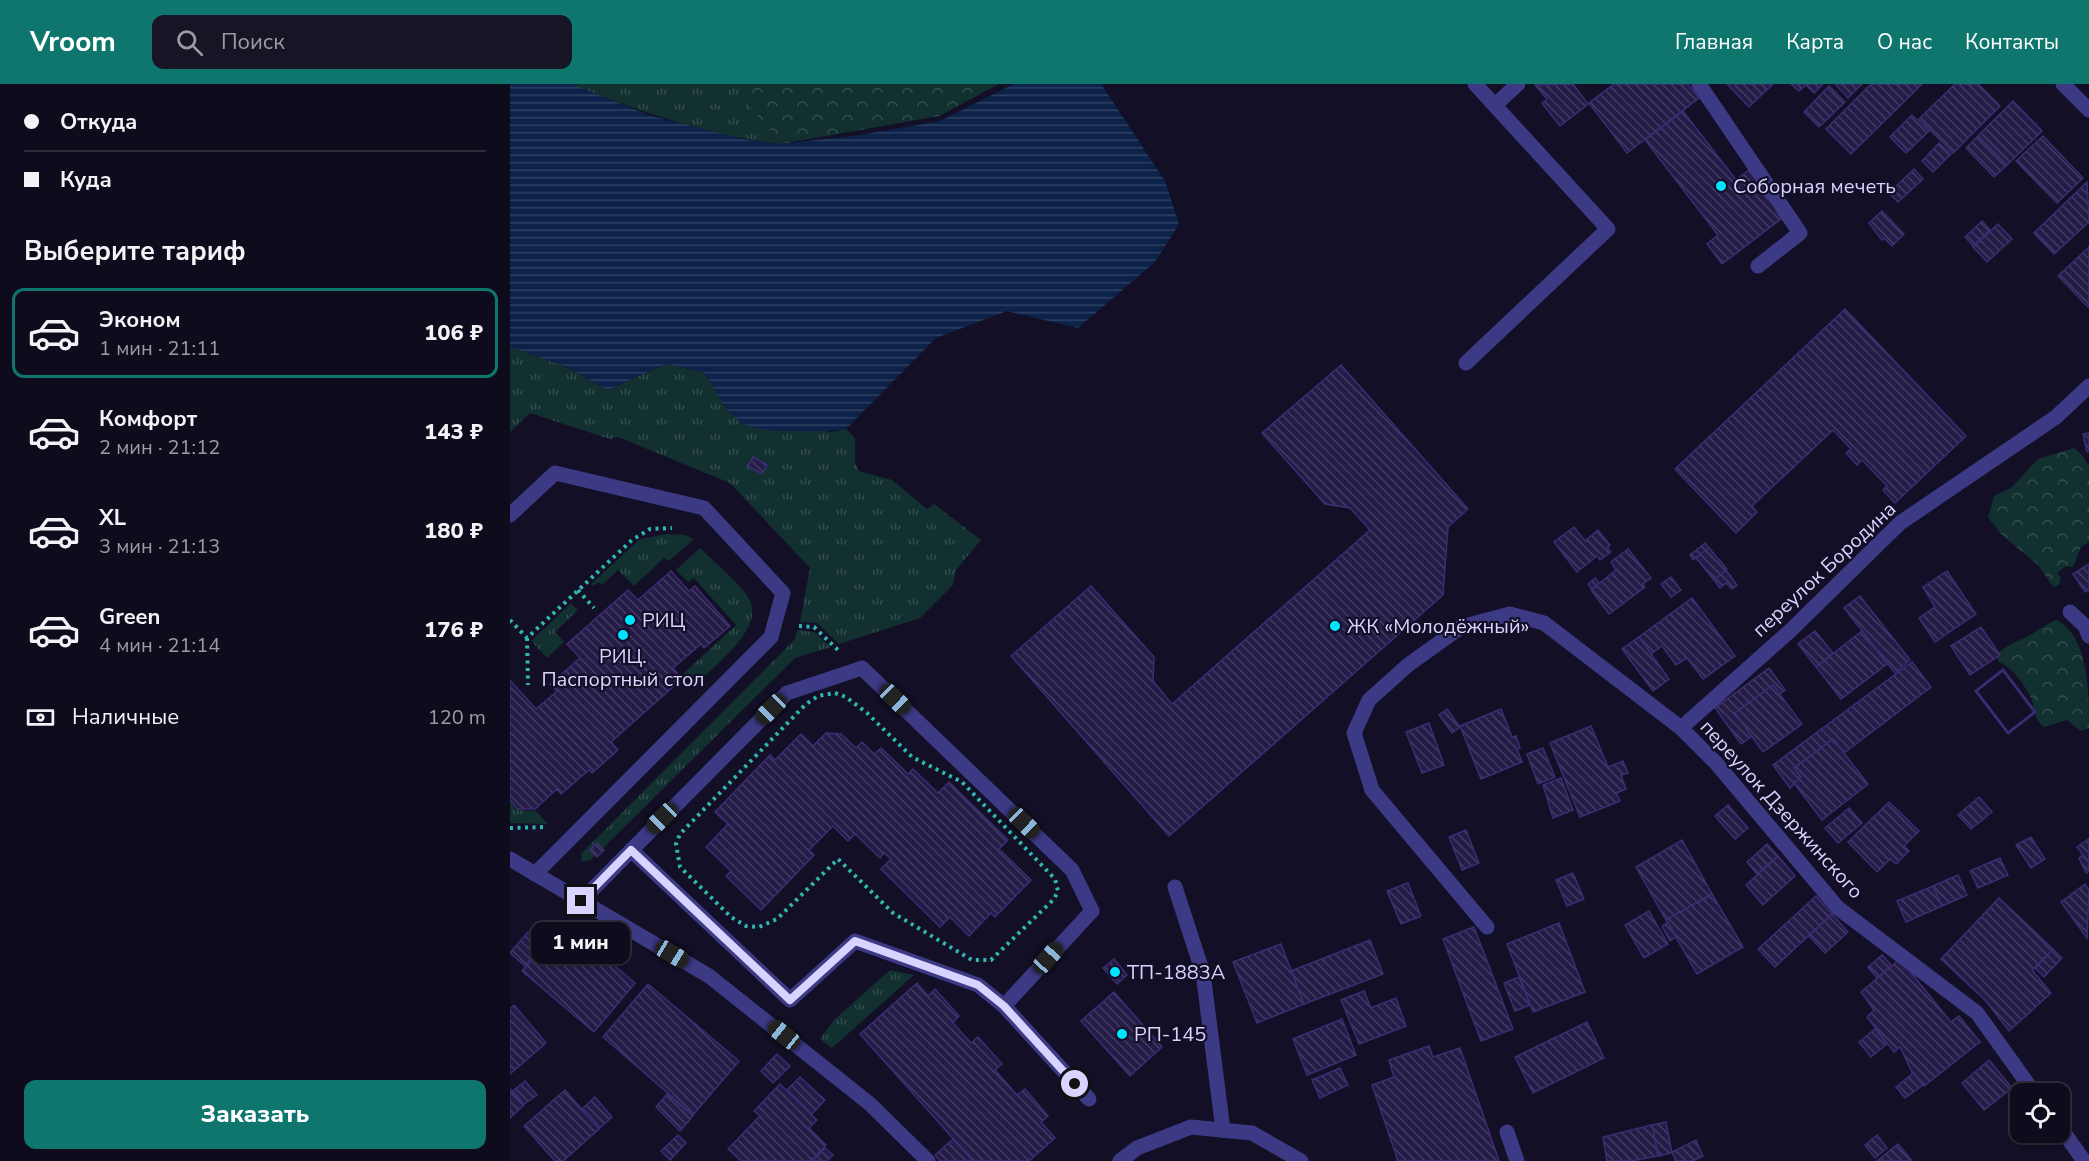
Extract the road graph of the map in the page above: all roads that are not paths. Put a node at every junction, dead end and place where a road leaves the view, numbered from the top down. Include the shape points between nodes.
1 (1476, 84) edge
2 (1518, 84) edge
3 (1700, 84) edge
4 (2063, 84) edge
5 (1495, 105) junction
6 (2089, 110) edge
7 (1758, 266) dead end
8 (1467, 363) dead end
9 (2089, 386) edge
10 (510, 515) edge
11 (2070, 612) dead end
12 (2089, 636) edge
13 (1680, 728) junction
14 (631, 850) junction
15 (510, 859) edge
16 (535, 874) junction
17 (1175, 887) dead end
18 (581, 901) junction
19 (1487, 927) dead end
20 (1004, 1006) junction
21 (2027, 1083) edge
22 (1089, 1099) dead end
23 (1223, 1130) junction
24 (1508, 1132) dead end
25 (2070, 1141) edge
26 (928, 1161) edge
27 (1120, 1161) edge
28 (1301, 1161) edge
29 (1517, 1161) edge
30 (2084, 1161) edge

1 - 5 street
2 - 5 street
3 - 7 street via 1800,233
4 - 6 street
5 - 8 street via 1608,229
9 - 13 street, переулок Бородина via 2056,417 1900,523 1791,630
10 - 16 street via 555,473 704,508 783,593 771,637
11 - 12 street via 2085,626
13 - 19 street, переулок Дзержинского via 1544,623 1510,614 1461,627 1408,665 1369,700 1354,734 1372,790
13 - 21 street, переулок Дзержинского via 1716,763 1838,908 1977,1013
14 - 18 street
14 - 20 street via 790,1000 855,941 978,985
14 - 20 street via 787,693 862,668 1072,870 1092,911
15 - 16 street
16 - 18 street
17 - 23 street via 1203,973
18 - 26 street via 709,976 870,1104
20 - 22 street
23 - 27 street via 1191,1127 1137,1148
23 - 28 street via 1252,1133
24 - 29 street
25 - 30 street

